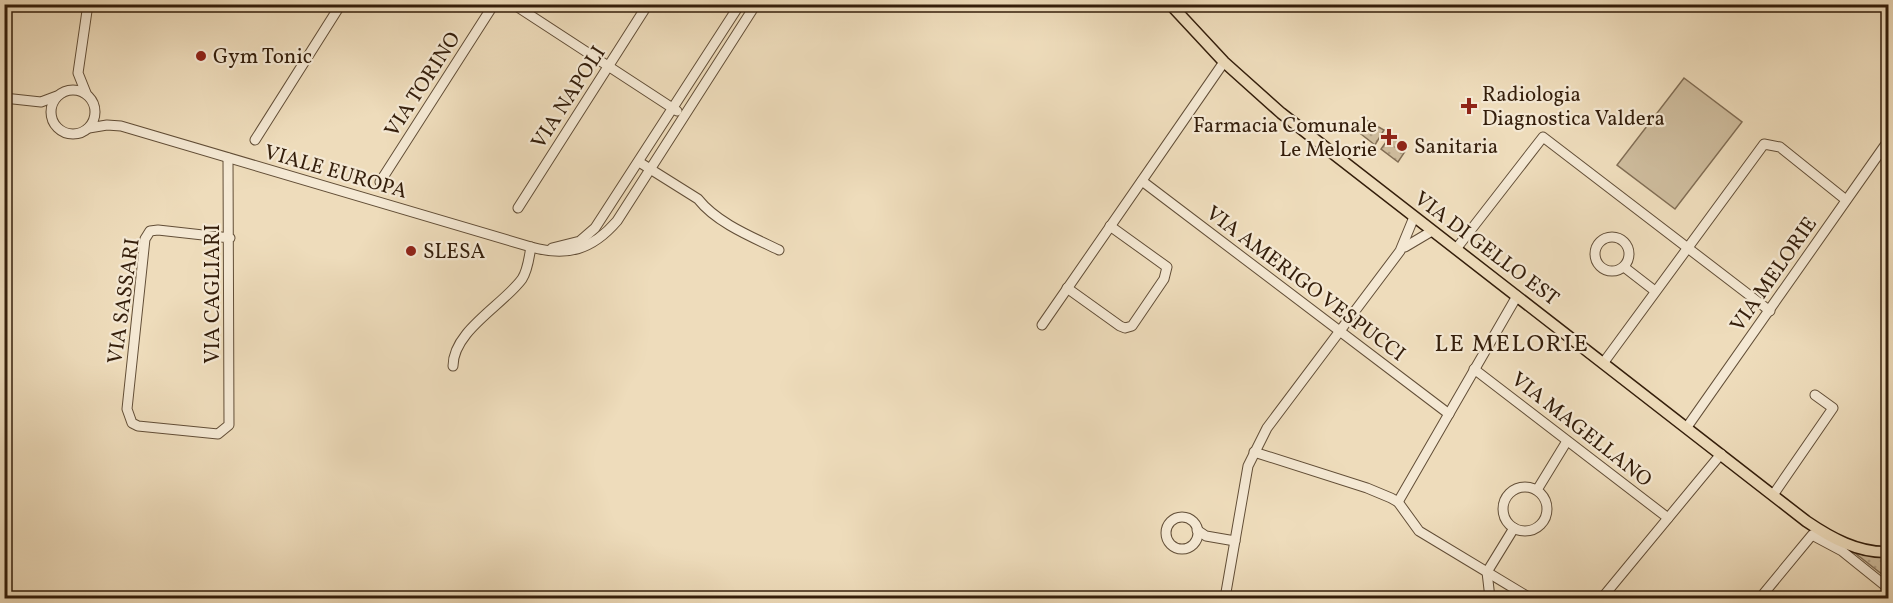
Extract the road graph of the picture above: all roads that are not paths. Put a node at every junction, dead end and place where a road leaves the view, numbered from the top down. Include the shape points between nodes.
1 (88, 4) edge
2 (341, 4) edge
3 (494, 4) edge
4 (513, 4) edge
5 (648, 4) edge
6 (740, 4) edge
7 (756, 4) edge
8 (1170, 4) edge
9 (1224, 62) junction
10 (609, 67) junction
11 (78, 74) junction
12 (61, 93) junction
13 (86, 93) junction
14 (4, 98) edge
15 (26, 101) junction
16 (95, 107) junction
17 (673, 108) junction
18 (684, 116) junction
19 (51, 117) junction
20 (121, 126) junction
21 (89, 128) junction
22 (255, 140) dead end
23 (1888, 141) edge
24 (228, 158) junction
25 (639, 162) junction
26 (651, 169) junction
27 (1142, 181) junction
28 (380, 182) dead end
29 (1846, 200) junction
30 (518, 208) dead end
31 (1414, 217) junction
32 (1110, 226) junction
33 (1432, 231) junction
34 (230, 238) junction
35 (531, 247) junction
36 (1688, 248) junction
37 (1456, 249) junction
38 (541, 250) junction
39 (779, 250) dead end
40 (1401, 251) junction
41 (1624, 267) dead end
42 (1067, 288) junction
43 (1655, 291) junction
44 (1517, 296) junction
45 (1770, 311) junction
46 (1042, 325) dead end
47 (1340, 332) junction
48 (1604, 362) junction
49 (453, 366) dead end
50 (1474, 369) junction
51 (1815, 395) dead end
52 (1449, 414) junction
53 (1687, 427) junction
54 (227, 429) joint
55 (1567, 441) junction
56 (1254, 452) junction
57 (1721, 454) junction
58 (1537, 490) junction
59 (1773, 495) junction
60 (1398, 502) junction
61 (1668, 518) junction
62 (1514, 528) junction
63 (1197, 530) junction
64 (1206, 536) junction
65 (1196, 541) junction
66 (1235, 541) junction
67 (1888, 552) edge
68 (1486, 572) junction
69 (1888, 588) edge
70 (1225, 598) edge
71 (1490, 598) edge
72 (1530, 598) edge
73 (1602, 598) edge
74 (1760, 598) edge

1 - 11 street
2 - 22 street
3 - 28 street, VIA TORINO
4 - 10 street
5 - 10 street, VIA NAPOLI
6 - 17 street, VIALE EUROPA
7 - 18 street, VIALE EUROPA
8 - 9 main road, VIA DI GELLO EST
9 - 27 street
9 - 31 main road, VIA DI GELLO EST
10 - 17 street
10 - 30 street, VIA NAPOLI
11 - 12 street
11 - 13 street
12 - 13 street, VIALE EUROPA via 75,89
12 - 15 street, VIALE EUROPA via 46,101
12 - 19 street via 52,104
13 - 16 street, VIALE EUROPA
14 - 15 street, VIALE EUROPA
15 - 19 street, VIALE EUROPA
16 - 20 street, VIALE EUROPA
16 - 21 street via 95,118
17 - 18 street
17 - 25 street, VIALE EUROPA
18 - 26 street, VIALE EUROPA
19 - 21 street, VIALE EUROPA via 64,132 77,134
20 - 21 street, VIALE EUROPA
20 - 24 street, VIALE EUROPA
23 - 29 street, VIA MELORIE
24 - 34 street, VIA CAGLIARI
24 - 35 street, VIALE EUROPA
25 - 26 street
25 - 38 street, VIALE EUROPA via 589,234 575,243
26 - 38 street, VIALE EUROPA via 617,221 594,243 572,252
26 - 39 street via 734,227
27 - 32 street
27 - 47 street, VIA AMERIGO VESPUCCI
29 - 36 street via 1780,147 1764,144
29 - 45 street, VIA MELORIE
31 - 33 main road, VIA DI GELLO EST
31 - 40 street
32 - 42 street
32 - 42 street via 1167,267 1164,279 1132,326 1120,326
33 - 37 main road, VIA DI GELLO EST
33 - 40 street
34 - 54 street, VIA CAGLIARI
34 - 54 street, VIA SASSARI via 150,231 145,239 129,419 138,426 218,434
35 - 38 street, VIALE EUROPA
35 - 49 street via 523,277 465,337 453,358
36 - 37 street via 1543,137
36 - 43 street
36 - 45 street
37 - 44 main road, VIA DI GELLO EST
40 - 47 street
41 - 43 street
42 - 46 street
43 - 48 street
44 - 48 main road, VIA DI GELLO EST
44 - 50 street
45 - 53 street, VIA MELORIE
47 - 52 street, VIA AMERIGO VESPUCCI
47 - 56 street via 1267,428
48 - 53 main road, VIA DI GELLO EST
50 - 52 street
50 - 55 street, VIA MAGELLANO
51 - 59 street via 1833,408
52 - 60 street
53 - 57 main road, VIA DI GELLO EST
55 - 58 street
55 - 61 street, VIA MAGELLANO
56 - 60 street via 1367,488
56 - 66 street
57 - 59 main road, VIA DI GELLO EST
57 - 61 street
58 - 62 street via 1547,503 1547,512 1533,531
58 - 62 street via 1527,485 1518,487 1503,508 1503,518
59 - 67 main road, VIA DI GELLO EST via 1836,539 1864,550
60 - 68 street via 1419,531
61 - 73 street
62 - 68 street
63 - 64 street
63 - 65 street
63 - 65 street via 1192,522 1180,518 1171,522 1166,531 1168,542 1177,549 1188,548
64 - 65 street
64 - 66 street
66 - 70 street
68 - 71 street
68 - 72 street
69 - 74 street via 1842,551 1812,535

